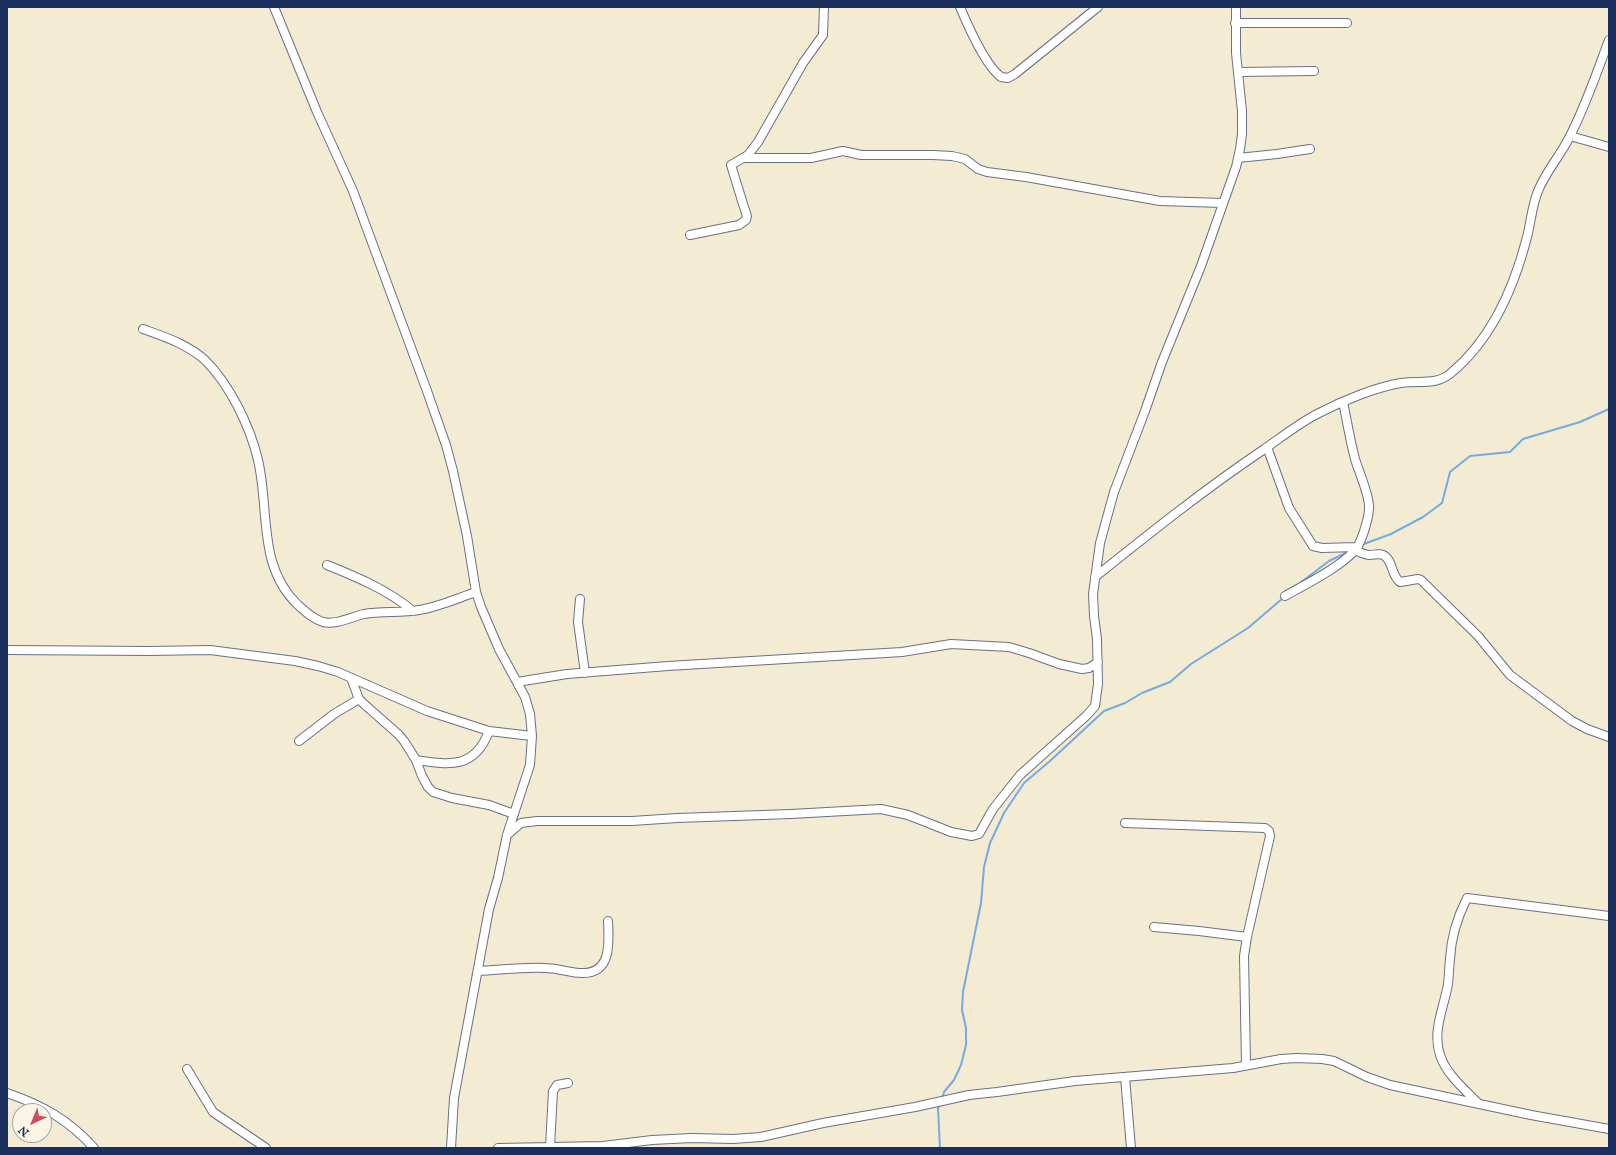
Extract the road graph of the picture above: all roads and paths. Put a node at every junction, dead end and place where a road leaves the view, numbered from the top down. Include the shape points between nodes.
1 (274, 7) edge
2 (824, 7) edge
3 (960, 7) edge
4 (1098, 7) edge
5 (1236, 7) edge
6 (1235, 23) junction
7 (1348, 23) dead end
8 (1609, 40) edge
9 (1314, 71) dead end
10 (1238, 72) junction
11 (1570, 136) junction
12 (1609, 147) edge
13 (1310, 148) dead end
14 (744, 158) junction
15 (1238, 158) junction
16 (1222, 203) junction
17 (690, 235) dead end
18 (143, 329) dead end
19 (1343, 402) junction
20 (1267, 447) junction
21 (1356, 548) junction
22 (327, 565) dead end
23 (1095, 577) junction
24 (476, 592) junction
25 (1285, 596) dead end
26 (580, 599) dead end
27 (413, 611) junction
28 (7, 650) edge
29 (1098, 662) junction
30 (584, 672) junction
31 (352, 678) junction
32 (517, 682) junction
33 (359, 698) junction
34 (489, 731) junction
35 (532, 736) junction
36 (1609, 737) edge
37 (299, 741) dead end
38 (416, 760) junction
39 (514, 814) junction
40 (1125, 823) dead end
41 (507, 835) junction
42 (1609, 916) edge
43 (608, 921) dead end
44 (1154, 927) dead end
45 (1247, 938) junction
46 (478, 971) junction
47 (1246, 1065) junction
48 (187, 1070) dead end
49 (1125, 1077) junction
50 (568, 1083) dead end
51 (7, 1093) edge
52 (1478, 1103) junction
53 (1609, 1129) edge
54 (550, 1147) junction
55 (94, 1148) edge
56 (266, 1148) edge
57 (451, 1148) edge
58 (498, 1148) edge
59 (532, 1148) edge
60 (1131, 1148) edge

1 - 24 street via 353,191 446,445 460,502
2 - 14 street via 823,35 803,63 758,142
3 - 4 street via 990,66 1001,77 1008,78
5 - 6 street
6 - 7 street
6 - 10 street
8 - 11 street
9 - 10 street
10 - 15 street via 1242,134
11 - 12 street
11 - 19 street via 1535,199 1514,281 1481,341 1451,374 1442,379 1401,383
13 - 15 street
14 - 16 street via 811,158 843,151 861,155 952,156 965,159 987,172 1160,201
14 - 17 street via 732,164 731,168 747,216 746,220 739,225
15 - 16 street
16 - 23 street via 1201,266 1114,492 1100,543
18 - 27 street via 180,343 204,360 221,380 239,409 249,430 258,461 272,563 276,576 292,599 306,613 333,623 365,614
19 - 20 street via 1290,429
19 - 21 street via 1355,458 1369,505 1366,522
20 - 21 street via 1289,508 1313,546
20 - 23 street via 1233,470
21 - 25 street via 1334,566
21 - 36 street via 1367,555 1385,556 1400,582 1421,580 1478,636 1510,675 1572,721
22 - 27 street via 392,596
23 - 29 street via 1094,616
24 - 27 street
24 - 32 street via 499,649
26 - 30 street via 578,622
28 - 31 street via 210,650 318,666
29 - 30 street via 1082,669 1009,647 952,644 902,652
29 - 41 street via 1095,706 1020,776 975,836 951,832 908,815 881,808 632,821 536,821 521,823
30 - 32 street
31 - 33 street
31 - 34 street via 427,711
32 - 35 street via 530,714
33 - 37 street
33 - 38 street via 398,734
34 - 35 street
34 - 38 street via 479,749 464,762 442,764
35 - 39 street via 530,765
38 - 39 street via 422,776 433,792 489,805
39 - 41 street
40 - 45 street via 1267,829 1270,836
41 - 46 street via 489,909
42 - 52 street via 1468,898 1451,947 1448,984 1438,1020 1437,1039 1440,1056 1449,1071
43 - 46 street via 609,947 606,960 590,973 580,974 541,967
44 - 45 street
45 - 47 street via 1244,956
46 - 57 street via 454,1098
47 - 49 street
47 - 52 street via 1281,1058 1322,1059 1390,1086
48 - 56 street via 213,1112
49 - 54 street via 968,1095 761,1137 686,1138 602,1146
49 - 60 street
50 - 54 street via 558,1085 554,1091
51 - 55 street via 58,1116
52 - 53 street
54 - 59 street
58 - 59 street

